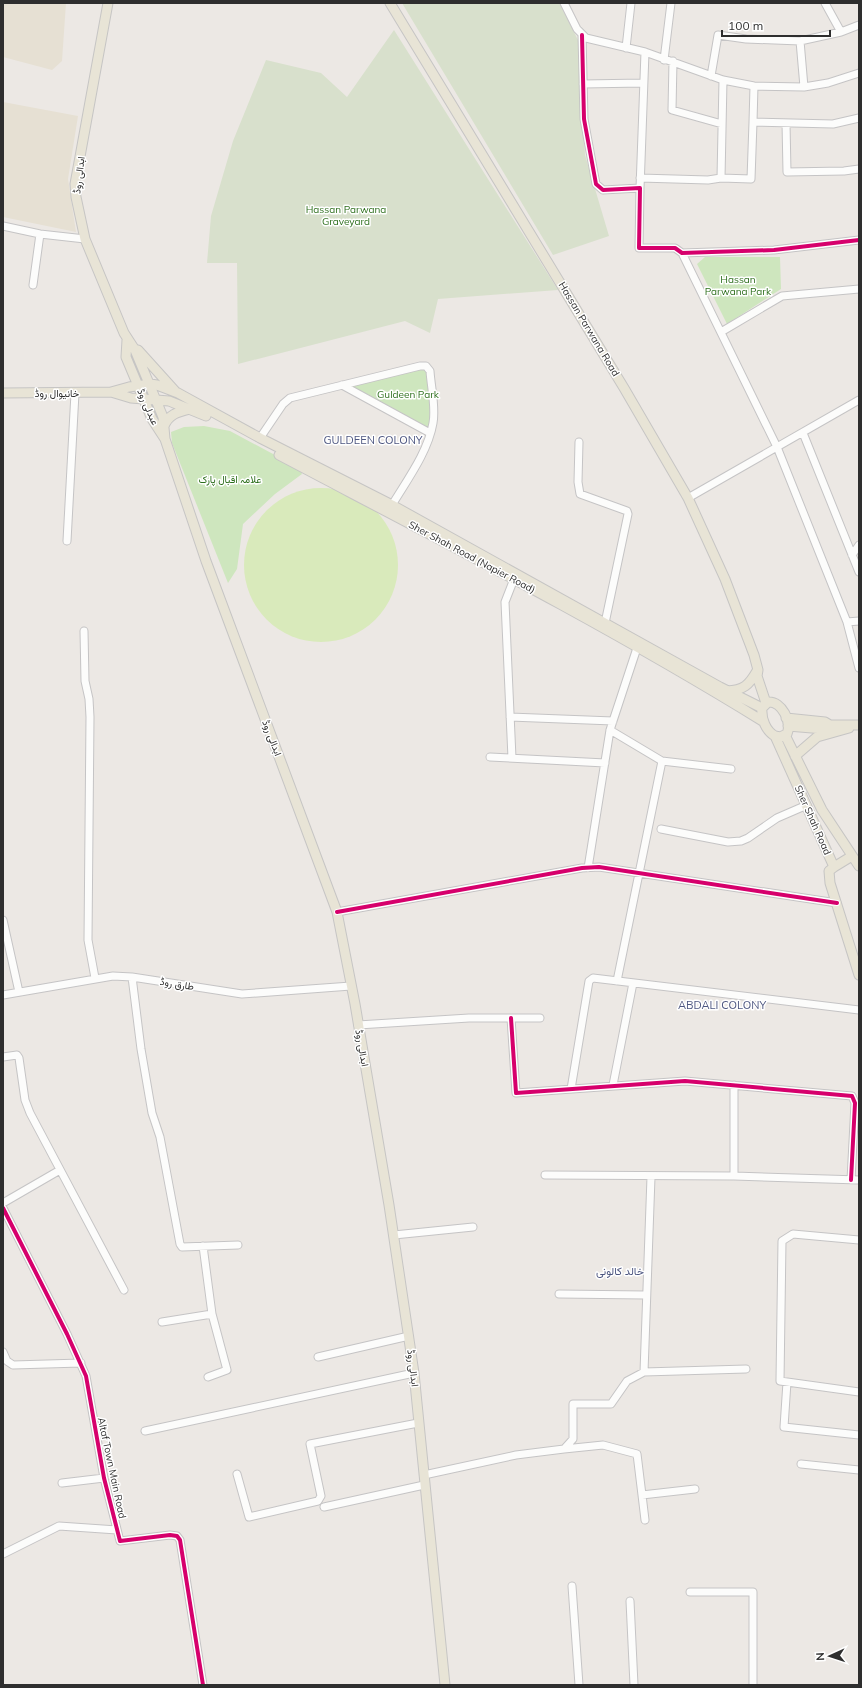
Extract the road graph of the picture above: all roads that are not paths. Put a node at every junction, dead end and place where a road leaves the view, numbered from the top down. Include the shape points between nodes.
1 (108, 3) edge
2 (390, 3) edge
3 (564, 3) edge
4 (631, 3) edge
5 (671, 3) edge
6 (824, 3) edge
7 (859, 25) edge
8 (841, 32) junction
9 (582, 35) junction
10 (800, 41) junction
11 (626, 48) junction
12 (645, 52) junction
13 (664, 60) junction
14 (673, 61) junction
15 (859, 73) edge
16 (710, 76) junction
17 (723, 80) junction
18 (643, 83) junction
19 (583, 84) junction
20 (754, 86) junction
21 (804, 87) junction
22 (859, 118) edge
23 (753, 122) junction
24 (786, 123) junction
25 (722, 124) junction
26 (859, 169) edge
27 (640, 178) junction
28 (720, 178) junction
29 (640, 188) junction
30 (3, 226) edge
31 (40, 234) junction
32 (85, 240) junction
33 (859, 240) edge
34 (682, 253) junction
35 (33, 285) dead end
36 (859, 289) edge
37 (721, 332) junction
38 (127, 340) junction
39 (150, 384) junction
40 (342, 385) junction
41 (138, 386) junction
42 (111, 392) junction
43 (3, 393) edge
44 (75, 393) junction
45 (178, 393) junction
46 (143, 398) junction
47 (155, 399) junction
48 (858, 404) edge
49 (190, 409) junction
50 (210, 415) junction
51 (164, 426) junction
52 (430, 433) junction
53 (803, 433) junction
54 (260, 438) junction
55 (165, 439) junction
56 (579, 442) dead end
57 (777, 447) junction
58 (356, 491) junction
59 (688, 498) junction
60 (392, 505) junction
61 (67, 541) dead end
62 (859, 545) edge
63 (852, 555) junction
64 (859, 572) edge
65 (514, 578) junction
66 (859, 621) edge
67 (847, 622) junction
68 (605, 623) junction
69 (84, 630) dead end
70 (637, 648) junction
71 (859, 668) edge
72 (758, 670) junction
73 (721, 690) junction
74 (766, 704) junction
75 (510, 718) junction
76 (613, 720) junction
77 (764, 722) junction
78 (787, 722) junction
79 (858, 725) edge
80 (610, 730) junction
81 (785, 735) junction
82 (775, 736) junction
83 (795, 756) junction
84 (490, 757) dead end
85 (512, 758) junction
86 (662, 761) junction
87 (604, 763) junction
88 (731, 769) dead end
89 (807, 805) junction
90 (661, 829) dead end
91 (852, 856) junction
92 (859, 866) edge
93 (834, 867) junction
94 (588, 868) junction
95 (639, 873) junction
96 (837, 903) junction
97 (337, 912) junction
98 (3, 920) edge
99 (859, 976) edge
100 (132, 977) junction
101 (95, 978) junction
102 (618, 981) junction
103 (633, 983) junction
104 (351, 986) junction
105 (19, 992) junction
106 (3, 995) edge
107 (859, 1010) edge
108 (511, 1018) junction
109 (540, 1018) dead end
110 (358, 1025) junction
111 (3, 1056) edge
112 (734, 1085) junction
113 (613, 1086) junction
114 (571, 1089) junction
115 (60, 1170) junction
116 (545, 1175) dead end
117 (734, 1176) junction
118 (651, 1177) junction
119 (851, 1180) junction
120 (859, 1180) edge
121 (3, 1203) edge
122 (3, 1208) edge
123 (473, 1227) dead end
124 (394, 1235) junction
125 (859, 1240) edge
126 (238, 1245) dead end
127 (203, 1246) junction
128 (124, 1290) dead end
129 (559, 1294) dead end
130 (645, 1295) junction
131 (212, 1314) junction
132 (162, 1322) dead end
133 (408, 1336) junction
134 (3, 1352) edge
135 (318, 1357) dead end
136 (81, 1364) junction
137 (746, 1369) dead end
138 (644, 1372) junction
139 (414, 1373) junction
140 (208, 1377) dead end
141 (787, 1382) junction
142 (859, 1392) edge
143 (418, 1423) junction
144 (145, 1431) dead end
145 (859, 1436) edge
146 (564, 1448) junction
147 (801, 1464) dead end
148 (859, 1470) edge
149 (237, 1474) dead end
150 (424, 1475) junction
151 (104, 1478) junction
152 (62, 1484) dead end
153 (424, 1485) junction
154 (694, 1489) dead end
155 (642, 1495) junction
156 (324, 1507) dead end
157 (645, 1520) dead end
158 (117, 1530) junction
159 (3, 1554) edge
160 (572, 1586) dead end
161 (690, 1592) dead end
162 (630, 1601) dead end
163 (203, 1685) edge
164 (445, 1685) edge
165 (579, 1685) edge
166 (634, 1685) edge
167 (753, 1685) edge

1 - 32 main road, ابدالی روڈ via 76,184 76,197
2 - 59 main road, Hassan Parwana Road
3 - 9 street
4 - 11 street
5 - 13 street
6 - 8 street
7 - 8 street
8 - 10 street
9 - 11 street
9 - 19 street
10 - 16 street via 718,35
10 - 21 street
11 - 12 street
12 - 13 street
12 - 18 street
13 - 14 street
14 - 16 street
14 - 25 street via 672,110
15 - 21 street via 828,83
16 - 17 street
17 - 20 street
17 - 25 street
18 - 19 street
18 - 27 street
19 - 29 street via 586,131 596,184 603,190
20 - 21 street
20 - 23 street
22 - 24 street via 833,124
23 - 24 street
23 - 28 street via 751,179
24 - 26 street via 787,172
25 - 28 street
27 - 28 street
27 - 29 street
29 - 34 street via 639,248 676,248
30 - 31 street
31 - 32 street
31 - 35 street
32 - 38 main road, ابدالی روڈ
33 - 34 street via 774,250
34 - 37 street
36 - 37 street via 782,296
37 - 57 street
38 - 39 main road, عبدلی روڈ via 135,350
38 - 41 main road, عبدلی روڈ via 126,357
38 - 45 main road
39 - 41 main road
39 - 45 main road
39 - 47 main road, عبدلی روڈ
40 - 52 street
40 - 52 street via 426,366 430,370 432,395 433,422
40 - 54 street via 286,400
41 - 42 main road, خانیوال روڈ
41 - 46 main road, عبدلی روڈ
42 - 44 main road, خانیوال روڈ
42 - 46 main road, خانیوال روڈ via 131,398
43 - 44 main road, خانیوال روڈ
44 - 61 street
45 - 50 main road
46 - 47 main road
46 - 55 main road, عبدلی روڈ via 156,427
47 - 49 main road
47 - 51 main road, عبدلی روڈ
48 - 53 street
49 - 50 main road
49 - 51 main road via 172,415
50 - 54 main road, Sher Shah Road (Napier Road)
50 - 58 main road, Sher Shah Road (Napier Road)
51 - 55 main road, عبدلی روڈ
52 - 60 street via 420,457
53 - 57 street
53 - 63 street
54 - 58 main road, Sher Shah Road (Napier Road)
55 - 97 main road, ابدالی روڈ via 206,561
56 - 68 street via 580,494 627,511 628,514
57 - 59 street
57 - 67 street
58 - 60 main road, Sher Shah Road (Napier Road)
58 - 65 main road, Sher Shah Road (Napier Road)
59 - 72 main road, Hassan Parwana Road via 725,579
60 - 68 main road, Sher Shah Road (Napier Road)
62 - 63 street
63 - 64 street
65 - 70 main road, Sher Shah Road (Napier Road)
65 - 75 street via 505,602
66 - 67 street
67 - 71 street
68 - 73 main road, Sher Shah Road (Napier Road)
69 - 101 street via 84,681 90,717 88,940
70 - 73 main road, Sher Shah Road (Napier Road)
70 - 76 street
72 - 73 main road via 743,689
72 - 74 main road, Hassan Parwana Road via 762,674
73 - 74 main road
73 - 77 main road, Sher Shah Road (Napier Road) via 731,702
74 - 77 main road, Hassan Parwana Road
74 - 78 main road via 780,706
75 - 76 street
75 - 85 street
76 - 80 street
77 - 82 main road, Sher Shah Road via 770,733
78 - 79 main road via 824,729 830,725
78 - 81 main road via 788,732
79 - 83 main road via 817,737
80 - 86 street
80 - 87 street
81 - 82 main road
81 - 83 main road, Sher Shah Road
82 - 89 main road, Sher Shah Road
83 - 91 main road, Sher Shah Road via 822,810
84 - 85 street
85 - 87 street
86 - 88 street
86 - 95 street
87 - 94 street
89 - 90 street via 777,818 741,841 728,842
89 - 93 main road, Sher Shah Road
91 - 92 main road
91 - 93 main road, Sher Shah Road
93 - 96 main road via 829,871 829,876
94 - 95 street via 599,867
94 - 97 street
95 - 96 street
95 - 102 street
96 - 99 main road
97 - 104 main road, ابدالی روڈ
98 - 105 street
100 - 101 street, طارق روڈ
100 - 104 street, طارق روڈ via 242,994
100 - 127 street via 152,1113 160,1137 173,1199 178,1240 182,1247
101 - 105 street, طارق روڈ
102 - 103 street
102 - 114 street via 593,978 589,981
103 - 107 street
103 - 113 street
104 - 110 main road, ابدالی روڈ
105 - 106 street, طارق روڈ
108 - 109 street
108 - 110 street
108 - 114 street via 516,1093
110 - 124 main road, ابدالی روڈ
111 - 115 street via 17,1055 19,1058 25,1100
112 - 113 street via 685,1081
112 - 117 street
112 - 119 street via 852,1096 856,1103
113 - 114 street
115 - 121 street
115 - 128 street
116 - 118 street
117 - 118 street
117 - 119 street
118 - 130 street
119 - 120 street
122 - 136 street, Altaf Town Main Road
123 - 124 street
124 - 133 main road, ابدالی روڈ
125 - 141 street via 793,1234 782,1241 780,1381
126 - 127 street
127 - 131 street
129 - 130 street
130 - 138 street
131 - 132 street
131 - 140 street via 227,1370
133 - 135 street
133 - 139 main road, ابدالی روڈ
134 - 136 street via 12,1365
136 - 151 street, Altaf Town Main Road via 86,1376
137 - 138 street
138 - 146 street via 628,1382 611,1404 573,1404 573,1439
139 - 143 main road, ابدالی روڈ
139 - 144 street
141 - 142 street
141 - 145 street via 784,1427
143 - 149 street via 310,1444 321,1496 318,1501 249,1516
143 - 150 main road, ابدالی روڈ
146 - 150 street via 516,1455
146 - 155 street via 603,1444 637,1454
147 - 148 street
150 - 153 main road, ابدالی روڈ
151 - 152 street
151 - 158 street, Altaf Town Main Road
153 - 156 street
153 - 164 main road, ابدالی روڈ
154 - 155 street
155 - 157 street
158 - 159 street via 59,1526
158 - 163 street, Altaf Town Main Road via 122,1542 170,1535 177,1536 180,1540
160 - 165 street
161 - 167 street via 753,1592
162 - 166 street

